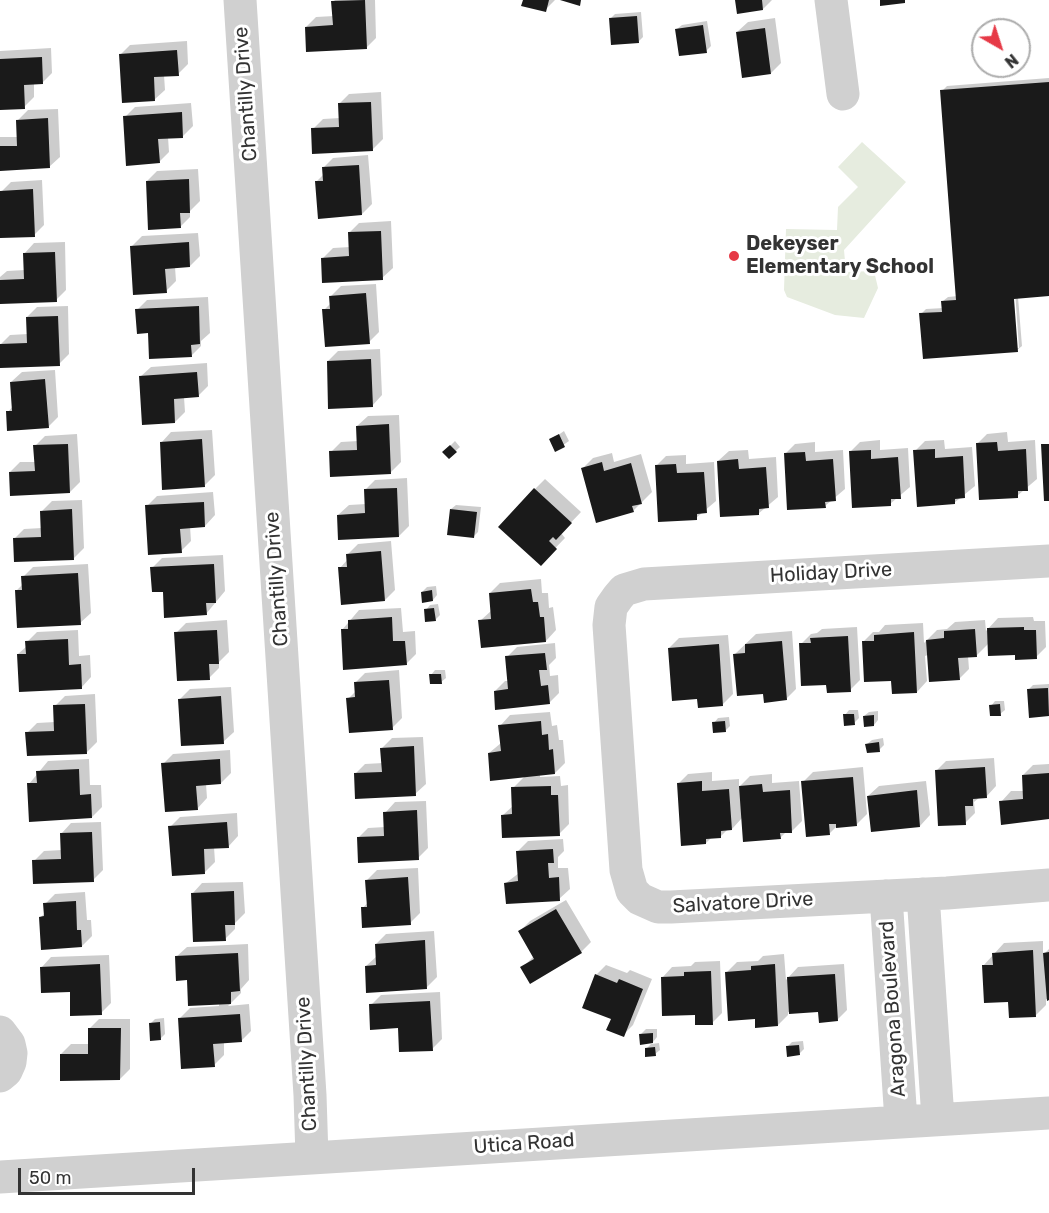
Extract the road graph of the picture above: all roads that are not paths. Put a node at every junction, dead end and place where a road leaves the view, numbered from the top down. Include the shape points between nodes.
1 (240, 0) edge
2 (831, 0) edge
3 (843, 94) dead end
4 (1049, 561) edge
5 (618, 597) joint
6 (1049, 885) edge
7 (923, 894) junction
8 (886, 896) junction
9 (0, 1032) edge
10 (0, 1076) edge
11 (1049, 1113) edge
12 (938, 1119) junction
13 (901, 1121) junction
14 (312, 1157) junction
15 (0, 1177) edge

1 - 14 street, Chantilly Drive
2 - 3 street
4 - 5 street, Holiday Drive via 644,584 624,590
5 - 8 street, Salvatore Drive via 609,615 609,625 626,870 632,891 648,904 664,907
6 - 7 street, Salvatore Drive
7 - 8 street, Salvatore Drive
7 - 12 street, Aragona Boulevard
8 - 13 street, Aragona Boulevard
9 - 10 street via 11,1053 6,1071
11 - 12 street, Utica Road
12 - 13 street, Utica Road
13 - 14 street, Utica Road
14 - 15 street, Utica Road

